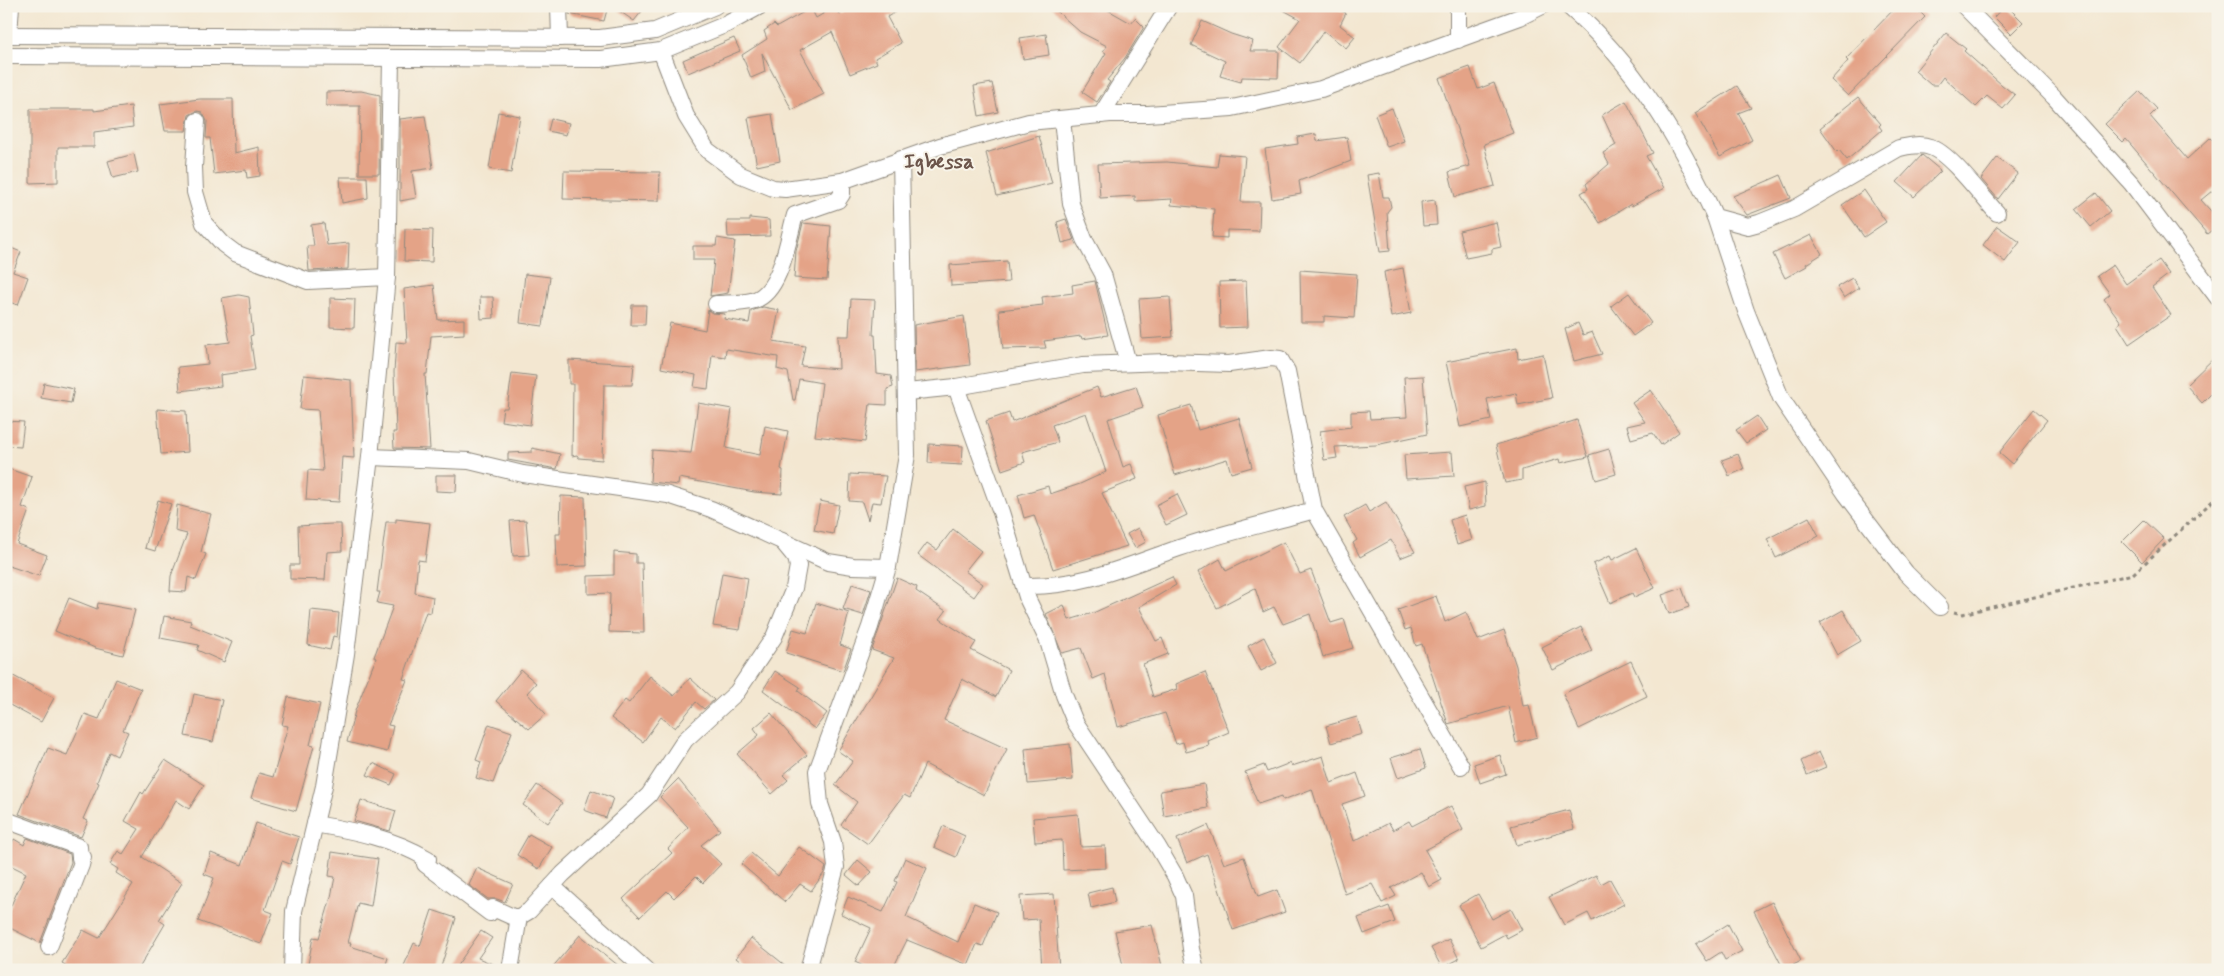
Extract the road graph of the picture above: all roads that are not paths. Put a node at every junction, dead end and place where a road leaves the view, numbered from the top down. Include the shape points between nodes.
1 (11, 6) edge
2 (715, 6) edge
3 (760, 6) edge
4 (1169, 6) edge
5 (1458, 6) edge
6 (1542, 6) edge
7 (1568, 6) edge
8 (1964, 6) edge
9 (555, 9) edge
10 (8, 35) edge
11 (560, 38) junction
12 (1458, 40) junction
13 (660, 51) junction
14 (6, 56) edge
15 (390, 59) junction
16 (1101, 115) junction
17 (1062, 119) junction
18 (197, 121) dead end
19 (901, 159) junction
20 (842, 180) junction
21 (1997, 213) dead end
22 (1716, 217) junction
23 (387, 277) junction
24 (2218, 298) edge
25 (716, 304) dead end
26 (1128, 363) junction
27 (956, 387) junction
28 (906, 392) junction
29 (370, 457) junction
30 (1314, 510) junction
31 (782, 541) junction
32 (888, 567) junction
33 (1025, 586) junction
34 (1940, 608) road end
35 (1461, 766) dead end
36 (6, 820) edge
37 (314, 824) junction
38 (552, 886) junction
39 (519, 917) junction
40 (49, 947) dead end
41 (292, 970) edge
42 (510, 970) edge
43 (646, 970) edge
44 (808, 970) edge
45 (1196, 970) edge

1 - 10 street
2 - 11 street via 655,31 615,37
3 - 13 street via 727,24
4 - 16 street
5 - 12 street
6 - 12 street
7 - 22 street via 1638,80 1690,162
8 - 24 street via 2054,97 2132,184
9 - 11 street
10 - 11 street
12 - 16 street via 1321,89 1232,108
13 - 15 street via 601,59
13 - 20 street via 686,116 708,150 724,164 742,175 785,190
14 - 15 street
15 - 23 street
16 - 17 street
17 - 19 street via 1029,122
17 - 26 street via 1071,204 1084,239 1103,274
18 - 23 street via 194,167 197,202 204,223 223,244 234,253 308,281
19 - 20 street
19 - 28 street
20 - 25 street via 842,194 838,200 795,214 772,288 754,300
21 - 22 street via 1937,150 1910,145 1899,148 1794,209 1759,224 1748,226
22 - 34 street via 1746,311 1781,398 1852,502 1906,572
23 - 29 street
26 - 27 street via 1083,365
26 - 30 street via 1228,364 1280,359 1287,371
27 - 28 street
27 - 33 street
28 - 32 street via 907,455
29 - 31 street via 469,461 522,474 668,495 711,508
29 - 37 street via 346,654 324,786
30 - 33 street via 1179,548 1105,575 1046,586
30 - 35 street
31 - 32 street via 828,562
31 - 38 street via 796,558 797,577 780,625 754,669 738,692 685,740 649,794
32 - 44 street via 817,771 817,786 833,842 836,867
33 - 45 street via 1033,612 1055,658 1075,722 1175,876 1184,896 1190,949
36 - 40 street via 80,847 82,865
37 - 39 street via 398,843 428,859 425,864 490,912 493,908
37 - 41 street via 294,911
38 - 39 street
38 - 43 street
39 - 42 street

